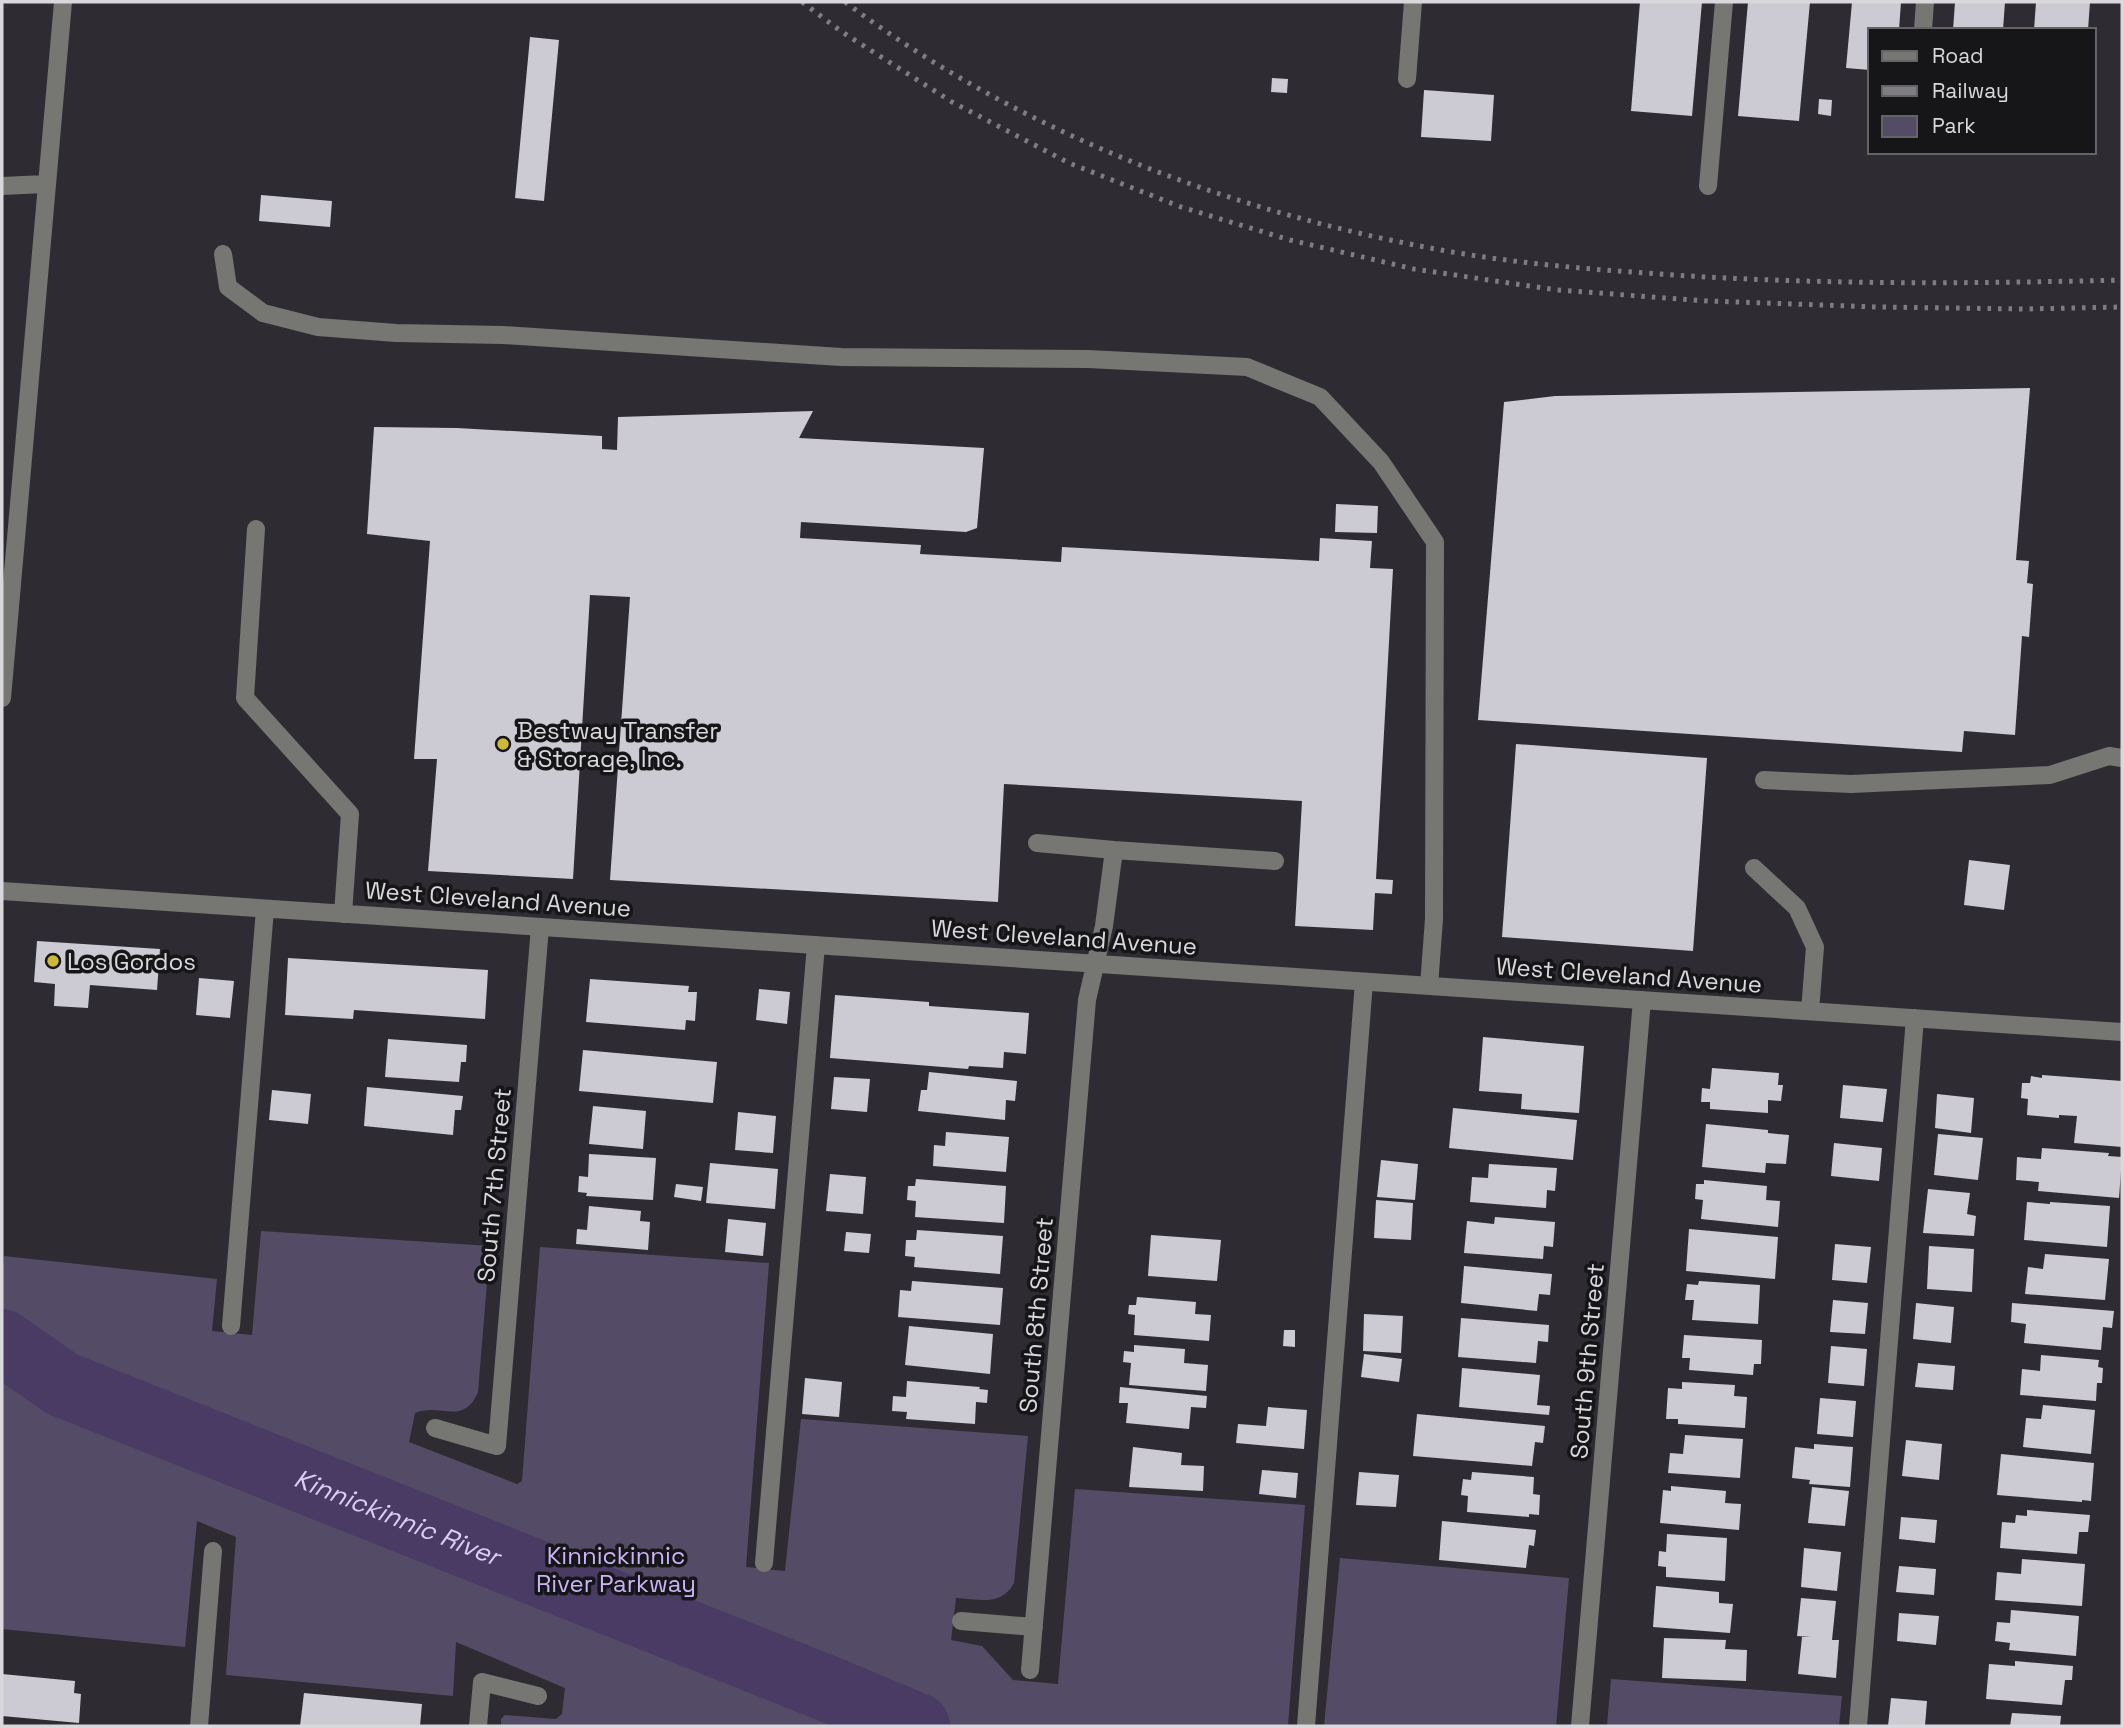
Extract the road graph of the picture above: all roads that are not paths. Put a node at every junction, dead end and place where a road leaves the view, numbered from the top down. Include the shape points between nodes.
1 (63, 2) edge
2 (1413, 2) edge
3 (1724, 2) edge
4 (1925, 2) edge
5 (1923, 28) edge
6 (1407, 79) dead end
7 (46, 184) junction
8 (2, 186) edge
9 (1708, 186) dead end
10 (223, 254) dead end
11 (256, 529) dead end
12 (2, 698) edge
13 (2122, 758) edge
14 (1764, 780) dead end
15 (1037, 843) dead end
16 (1114, 850) junction
17 (1275, 861) dead end
18 (1755, 868) dead end
19 (2, 891) edge
20 (265, 909) junction
21 (344, 914) junction
22 (540, 927) junction
23 (816, 945) junction
24 (1095, 964) junction
25 (1364, 982) junction
26 (1429, 986) junction
27 (1643, 1000) junction
28 (1810, 1011) junction
29 (1915, 1018) junction
30 (2122, 1032) edge
31 (231, 1326) dead end
32 (435, 1428) dead end
33 (214, 1551) dead end
34 (764, 1563) dead end
35 (961, 1621) dead end
36 (1034, 1627) junction
37 (1030, 1670) dead end
38 (538, 1696) dead end
39 (199, 1726) edge
40 (478, 1726) edge
41 (1306, 1726) edge
42 (1580, 1726) edge
43 (1858, 1726) edge

1 - 7 street
2 - 6 street
3 - 9 street
4 - 5 street
7 - 8 street
7 - 12 street
10 - 26 street via 228,287 264,313 318,327 841,357 1088,359 1247,367 1320,397 1381,462 1435,542 1434,919
11 - 21 street via 245,698 350,814
13 - 14 street via 2109,756 2050,775 1851,784
15 - 16 street
16 - 17 street
16 - 24 street, South 8th Street
18 - 28 street via 1797,908 1815,947
19 - 20 street, West Cleveland Avenue
20 - 21 street, West Cleveland Avenue
20 - 31 street
21 - 22 street, West Cleveland Avenue
22 - 23 street, West Cleveland Avenue
22 - 32 street, South 7th Street via 497,1446
23 - 24 street, West Cleveland Avenue
23 - 34 street
24 - 25 street, West Cleveland Avenue
24 - 36 street, South 8th Street via 1087,1000
25 - 26 street, West Cleveland Avenue
25 - 41 street
26 - 27 street, West Cleveland Avenue
27 - 28 street, West Cleveland Avenue
27 - 42 street, South 9th Street
28 - 29 street, West Cleveland Avenue
29 - 30 street, West Cleveland Avenue
29 - 43 street
33 - 39 street
35 - 36 street
36 - 37 street, South 8th Street
38 - 40 street via 482,1682

